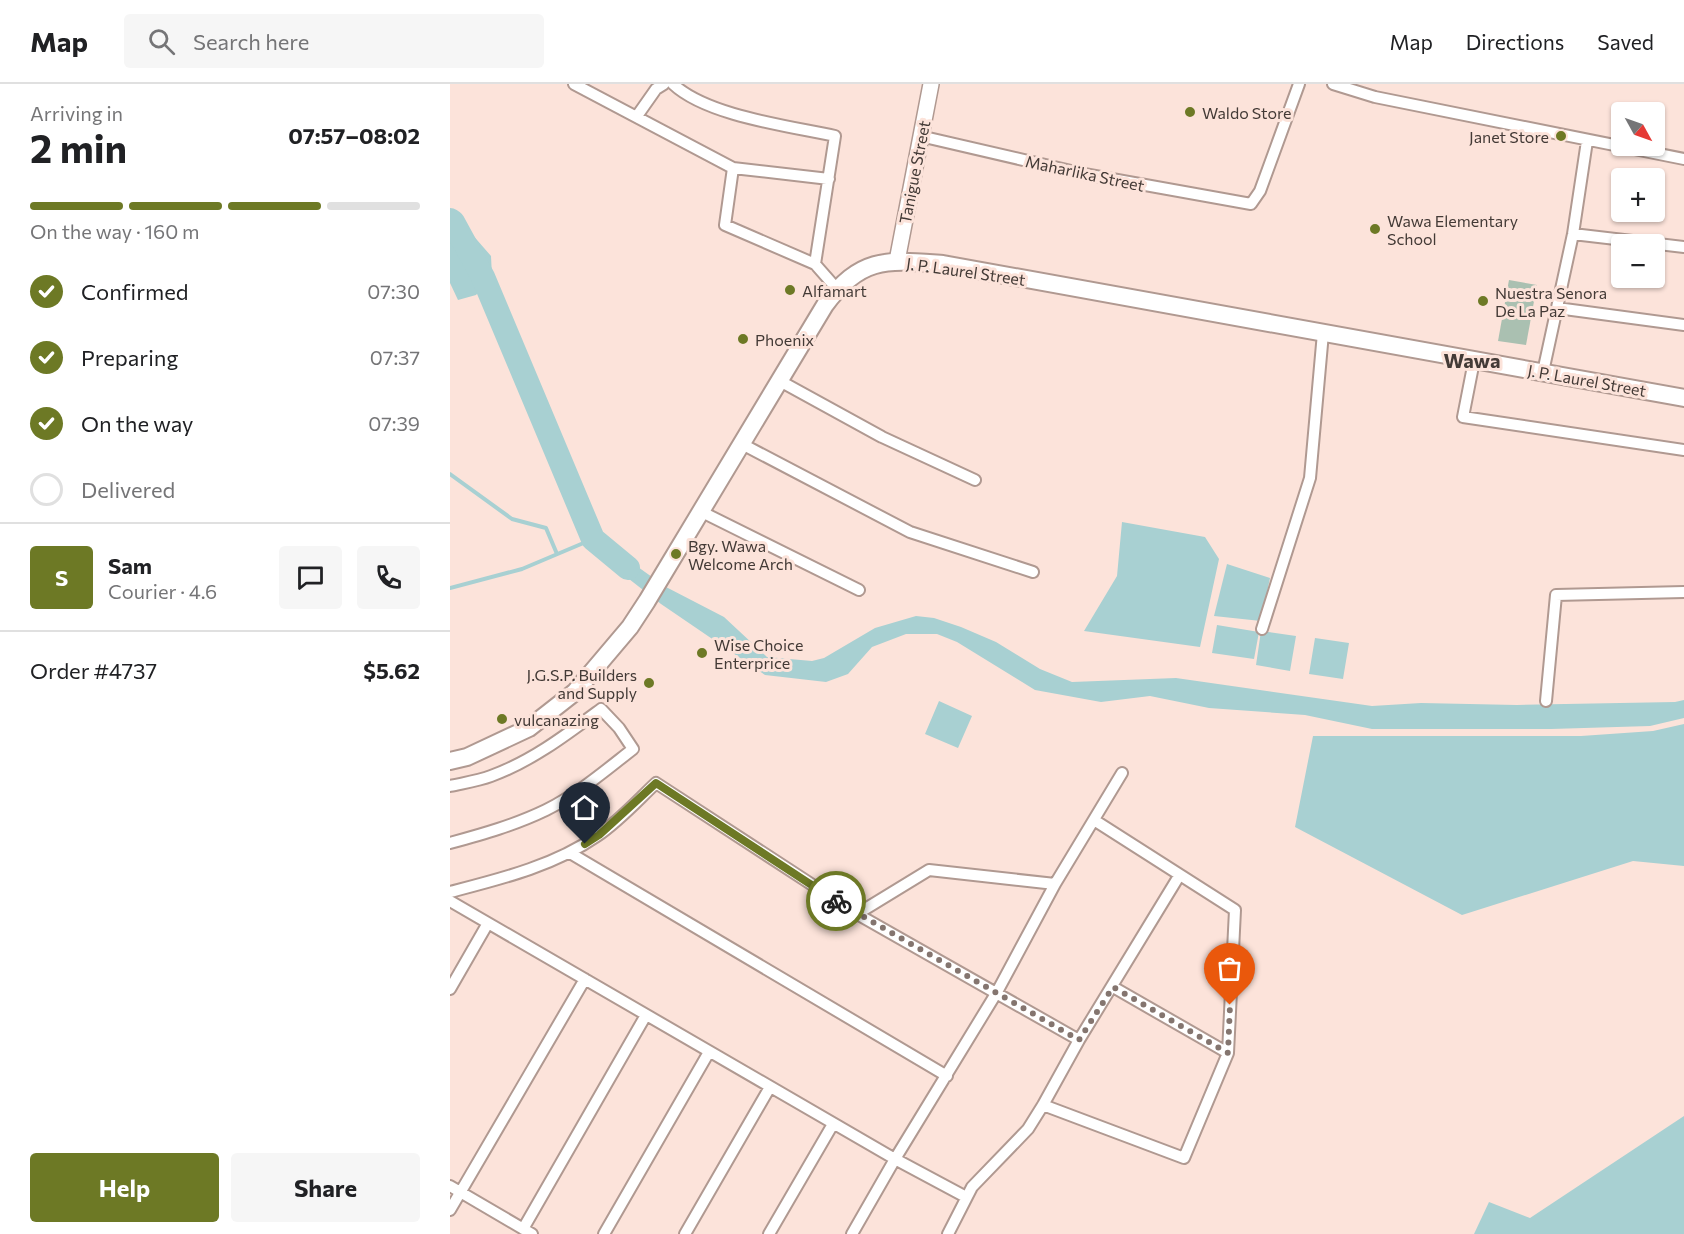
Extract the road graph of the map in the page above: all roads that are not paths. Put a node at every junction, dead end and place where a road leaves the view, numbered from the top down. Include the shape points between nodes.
1 (574, 84) edge
2 (664, 84) edge
3 (674, 84) edge
4 (931, 84) edge
5 (1299, 84) edge
6 (1333, 84) edge
7 (637, 116) junction
8 (920, 136) junction
9 (1587, 141) junction
10 (1684, 159) edge
11 (734, 168) junction
12 (829, 179) junction
13 (1573, 234) junction
14 (1684, 247) edge
15 (897, 261) junction
16 (815, 264) junction
17 (837, 289) junction
18 (1557, 308) junction
19 (1684, 325) edge
20 (1323, 333) junction
21 (1474, 361) junction
22 (1543, 372) junction
23 (780, 381) junction
24 (1684, 398) edge
25 (742, 444) junction
26 (1684, 450) edge
27 (975, 480) dead end
28 (702, 512) junction
29 (1033, 572) dead end
30 (859, 590) dead end
31 (1684, 592) edge
32 (1262, 629) dead end
33 (1546, 701) dead end
34 (450, 761) edge
35 (1122, 773) dead end
36 (450, 786) edge
37 (1094, 820) junction
38 (450, 843) edge
39 (570, 853) junction
40 (1179, 876) junction
41 (1055, 884) junction
42 (450, 892) edge
43 (450, 901) edge
44 (856, 914) junction
45 (488, 923) junction
46 (585, 979) junction
47 (1113, 987) junction
48 (450, 989) edge
49 (997, 992) junction
50 (646, 1015) junction
51 (1079, 1040) junction
52 (709, 1052) junction
53 (1228, 1053) junction
54 (947, 1076) junction
55 (770, 1087) junction
56 (1043, 1105) junction
57 (833, 1124) junction
58 (895, 1160) junction
59 (450, 1186) edge
60 (460, 1192) junction
61 (966, 1197) junction
62 (450, 1209) edge
63 (528, 1231) edge
64 (604, 1234) edge
65 (685, 1234) edge
66 (769, 1234) edge
67 (852, 1234) edge
68 (948, 1234) edge

1 - 7 street
2 - 7 street
3 - 12 street via 684,94 719,110 835,136
4 - 8 street, Tanigue Street
5 - 8 street, Maharlika Street via 1260,192 1251,204 1084,174
6 - 9 street via 1375,98
7 - 11 street
8 - 15 street, Tanigue Street
9 - 10 street
9 - 13 street
11 - 12 street
11 - 16 street via 725,225
12 - 16 street
13 - 14 street
13 - 18 street
15 - 17 main road, J. P. Laurel Street via 875,264 849,277
15 - 20 main road, J. P. Laurel Street via 942,264
16 - 17 street
17 - 23 main road, J. P. Laurel Street
18 - 19 street
18 - 22 street
20 - 21 main road, J. P. Laurel Street
20 - 32 street via 1310,477
21 - 22 main road, J. P. Laurel Street
21 - 26 street via 1463,417
22 - 24 main road, J. P. Laurel Street
23 - 25 main road, J. P. Laurel Street
23 - 27 street via 882,437
25 - 28 main road, J. P. Laurel Street
25 - 29 street via 909,532
28 - 30 street
28 - 34 main road, J. P. Laurel Street via 630,627 575,692 529,728
31 - 33 street via 1556,595
35 - 37 street
36 - 38 street via 489,777 520,763 601,709 633,749 547,810 493,832
37 - 40 street
37 - 41 street
39 - 42 street
39 - 44 street via 599,835 656,783
39 - 54 street
40 - 47 street
40 - 53 street via 1235,910
41 - 44 street via 929,870
41 - 49 street
43 - 45 street
44 - 49 street
45 - 46 street
45 - 48 street
46 - 50 street
46 - 60 street
47 - 51 street
47 - 53 street
49 - 51 street
49 - 54 street
50 - 52 street
50 - 63 street
51 - 56 street
52 - 55 street
52 - 64 street
53 - 56 street via 1184,1158
54 - 58 street
55 - 57 street
55 - 65 street
56 - 61 street via 1028,1129
57 - 58 street
57 - 66 street
58 - 61 street
58 - 67 street
59 - 60 street
60 - 62 street
60 - 63 street
61 - 68 street

